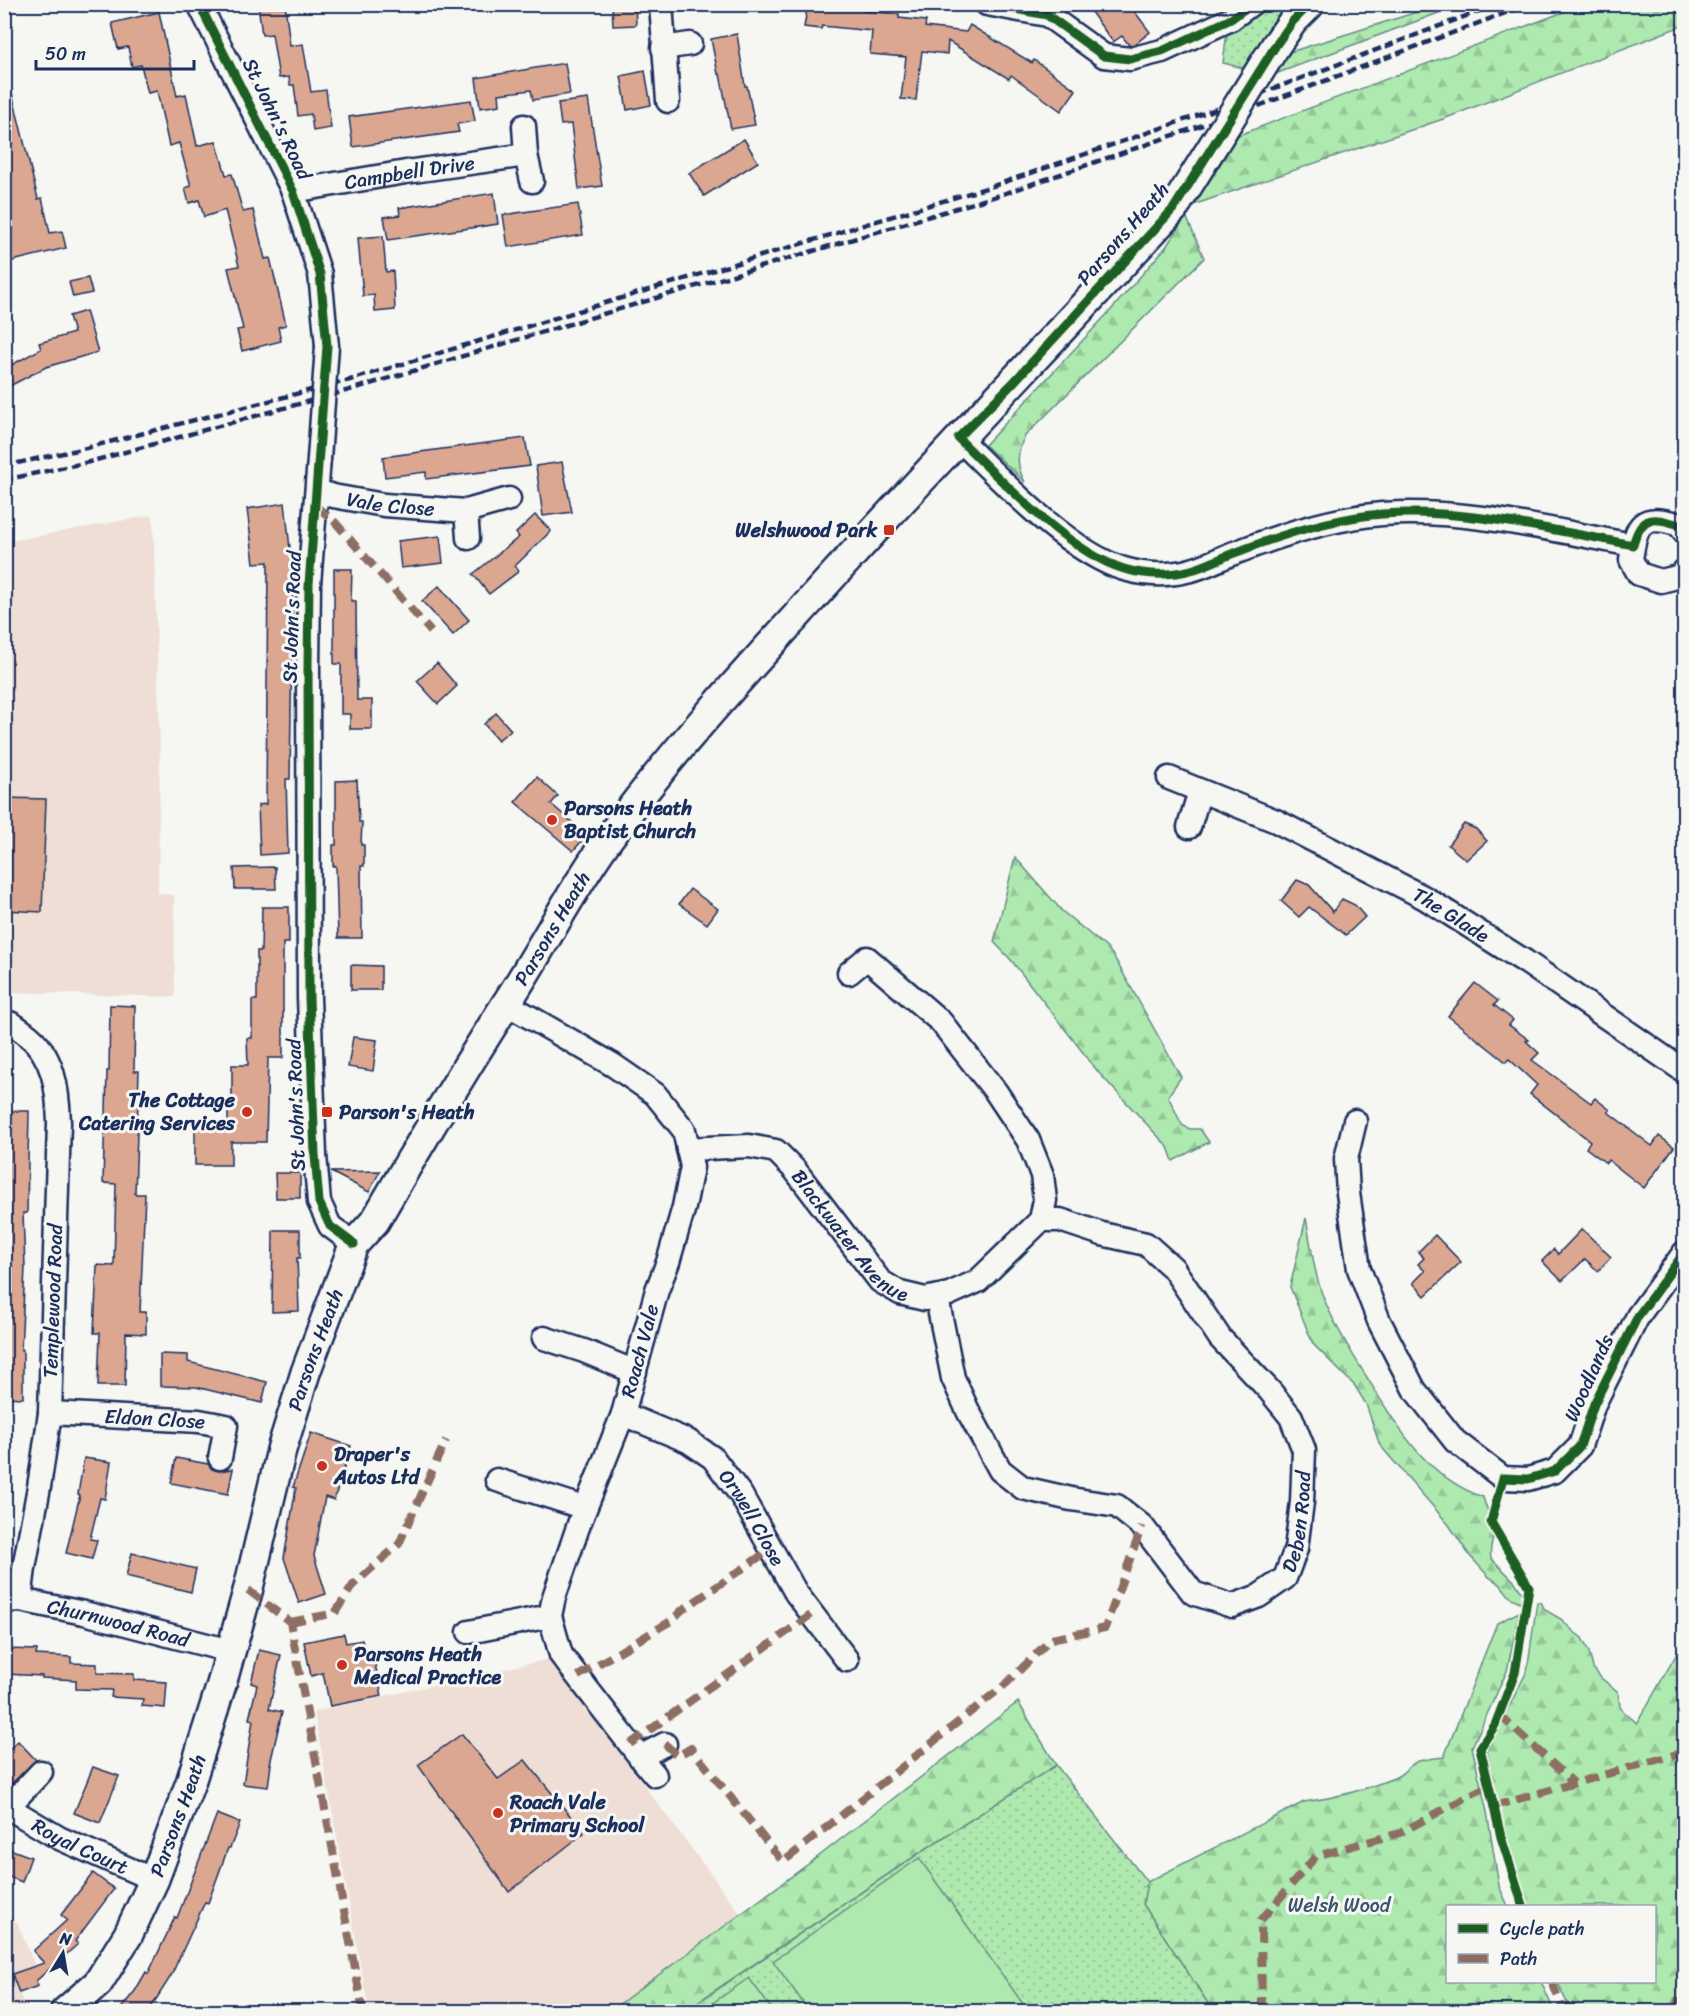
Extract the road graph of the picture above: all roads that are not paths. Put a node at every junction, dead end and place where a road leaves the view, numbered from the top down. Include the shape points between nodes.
1 (199, 4) edge
2 (662, 4) edge
3 (987, 4) edge
4 (1251, 4) edge
5 (1310, 4) edge
6 (1046, 10) edge
7 (690, 44) dead end
8 (663, 48) junction
9 (668, 101) dead end
10 (524, 126) dead end
11 (526, 154) junction
12 (532, 181) dead end
13 (293, 191) junction
14 (958, 438) junction
15 (317, 491) junction
16 (509, 499) dead end
17 (466, 511) junction
18 (1684, 532) edge
19 (468, 538) dead end
20 (1633, 545) junction
21 (1684, 571) edge
22 (1169, 778) dead end
23 (1200, 791) junction
24 (1189, 827) dead end
25 (849, 973) dead end
26 (507, 1004) junction
27 (4, 1022) edge
28 (1684, 1071) edge
29 (1355, 1121) dead end
30 (688, 1149) junction
31 (1041, 1220) junction
32 (354, 1244) junction
33 (1684, 1253) edge
34 (937, 1298) junction
35 (543, 1338) dead end
36 (635, 1372) junction
37 (50, 1413) junction
38 (623, 1414) junction
39 (220, 1458) dead end
40 (497, 1480) dead end
41 (585, 1508) junction
42 (12, 1601) edge
43 (550, 1616) junction
44 (468, 1632) dead end
45 (230, 1651) junction
46 (847, 1660) dead end
47 (665, 1744) dead end
48 (640, 1757) junction
49 (41, 1772) dead end
50 (655, 1775) dead end
51 (7, 1810) edge
52 (154, 1880) junction
53 (66, 2012) edge

1 - 13 street, St John's Road
2 - 8 street
3 - 6 street
4 - 6 street via 1231,19 1162,51 1130,59 1104,56
5 - 14 main road, Parsons Heath, bridge via 1276,45 1174,208
7 - 8 street
8 - 9 street
10 - 11 street
11 - 12 street
11 - 13 street, Campbell Drive
13 - 15 street, St John's Road, bridge via 320,274 327,346
14 - 20 street via 1058,530 1100,559 1153,575 1191,570 1294,532 1382,514 1453,514
14 - 26 main road, Parsons Heath via 673,756 608,839
15 - 17 street, Vale Close via 384,505
15 - 32 street, St John's Road via 309,584 308,668 309,998 315,1155 319,1202 330,1226
16 - 17 street, Vale Close
17 - 19 street
18 - 20 street via 1680,525 1662,519 1648,520 1638,529
20 - 21 street via 1631,560 1639,574 1660,581 1681,576
22 - 23 street, The Glade
23 - 24 street
23 - 28 street, The Glade via 1276,821 1425,898
25 - 31 street via 867,958 941,1022 996,1092 1028,1140 1042,1175 1045,1200
26 - 30 street, Roach Vale via 655,1094 684,1130
26 - 32 main road, Parsons Heath via 485,1034 375,1221
27 - 37 street, Templewood Road via 32,1038 50,1063 58,1092
29 - 33 street, Woodlands via 1346,1159 1348,1193 1359,1269 1379,1321 1414,1389 1455,1441 1503,1478 1528,1479 1555,1471 1580,1446 1594,1404 1638,1316
30 - 34 street, Blackwater Avenue via 749,1146 776,1151 880,1281 900,1293
30 - 36 street, Roach Vale via 692,1167 684,1207
31 - 34 street, Blackwater Avenue via 978,1281
31 - 34 street, Deben Road via 1060,1220 1146,1244 1173,1268 1220,1338 1292,1418 1304,1450 1302,1502 1296,1549 1285,1578 1259,1596 1232,1606 1193,1593 1142,1526 1117,1506 1023,1488 1000,1470 953,1378
32 - 45 main road, Parsons Heath via 282,1448
35 - 36 street
36 - 38 street, Roach Vale
37 - 39 street, Eldon Close via 226,1426
37 - 42 street, Templewood Road via 24,1568
38 - 41 street, Roach Vale
38 - 46 street, Orwell Close via 688,1441 713,1458 741,1495 796,1593
40 - 41 street
41 - 43 street, Roach Vale
42 - 45 street, Churnwood Road via 84,1613
43 - 44 street
43 - 48 street, Roach Vale via 561,1655
45 - 52 main road, Parsons Heath via 191,1781
47 - 48 street
48 - 50 street, Roach Vale
49 - 51 street, Royal Court
51 - 52 street, Royal Court
52 - 53 main road, Parsons Heath via 128,1935 98,1983

